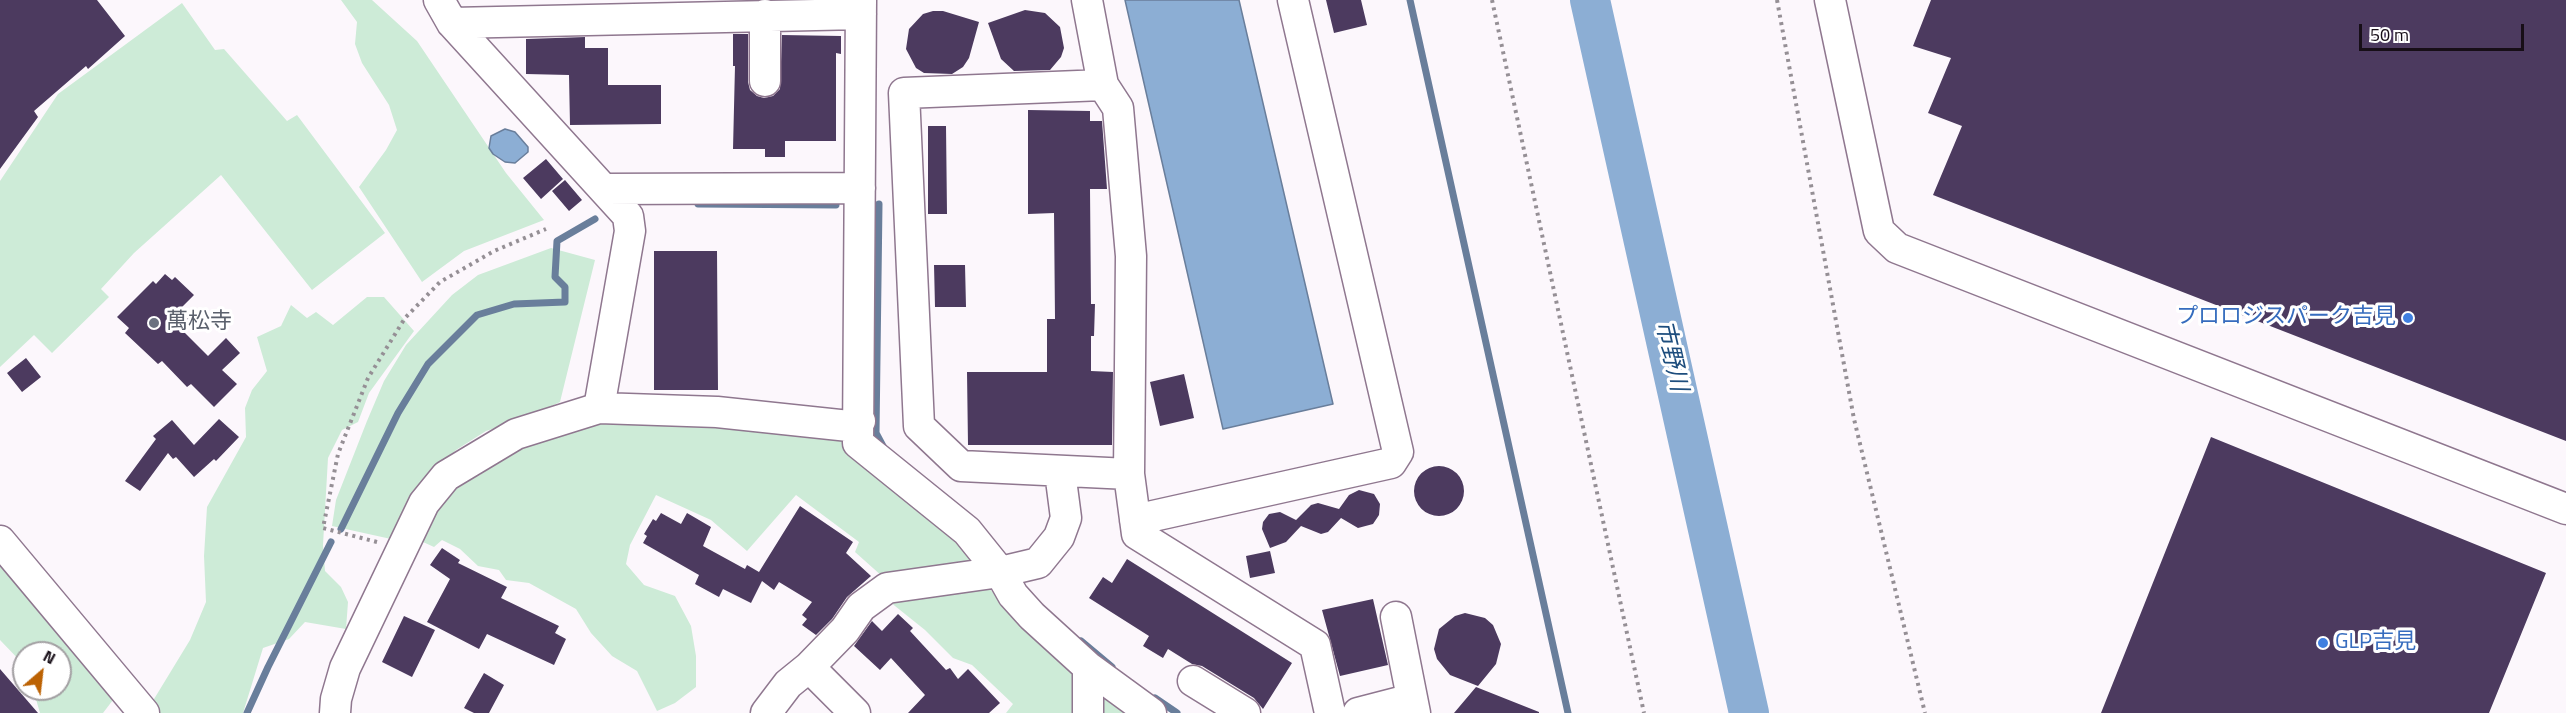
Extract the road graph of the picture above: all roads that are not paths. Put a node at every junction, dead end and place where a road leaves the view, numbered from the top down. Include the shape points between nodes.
1 (1086, 0) edge
2 (1293, 0) edge
3 (1830, 0) edge
4 (861, 7) edge
5 (445, 11) edge
6 (765, 15) junction
7 (765, 81) dead end
8 (1103, 85) junction
9 (860, 188) junction
10 (604, 189) junction
11 (599, 408) junction
12 (860, 421) junction
13 (1060, 471) junction
14 (1129, 474) junction
15 (2566, 509) edge
16 (1135, 520) junction
17 (0, 541) edge
18 (1000, 572) junction
19 (1396, 617) dead end
20 (1088, 667) junction
21 (809, 668) junction
22 (1193, 681) dead end
23 (1413, 706) edge
24 (144, 713) edge
25 (334, 713) edge
26 (766, 713) edge
27 (855, 713) edge
28 (1088, 713) edge
29 (1151, 713) edge
30 (1245, 713) edge
31 (1330, 713) edge
32 (1358, 713) edge

1 - 8 street
2 - 16 street via 1398,452 1391,463
3 - 15 street via 1879,231 1897,248
4 - 6 street
4 - 9 street
5 - 6 street
5 - 10 street
6 - 7 street
8 - 13 street via 904,93 919,426 961,466
8 - 14 street via 1118,108 1131,256
9 - 10 street
9 - 12 street
10 - 11 street via 628,216 630,231
11 - 12 street via 717,412 849,426
11 - 25 street via 516,434 446,476 424,503 401,548 345,668
12 - 18 street via 858,443 967,531
13 - 14 street
13 - 18 street via 1066,519 1059,537 1038,563
14 - 16 street
16 - 31 street via 1137,534 1315,645
17 - 24 street
18 - 20 street via 1013,595 1032,616
18 - 21 street via 887,588 861,607
19 - 23 street
20 - 28 street
20 - 29 street
21 - 26 street via 788,684
21 - 27 street
22 - 30 street
23 - 32 street

